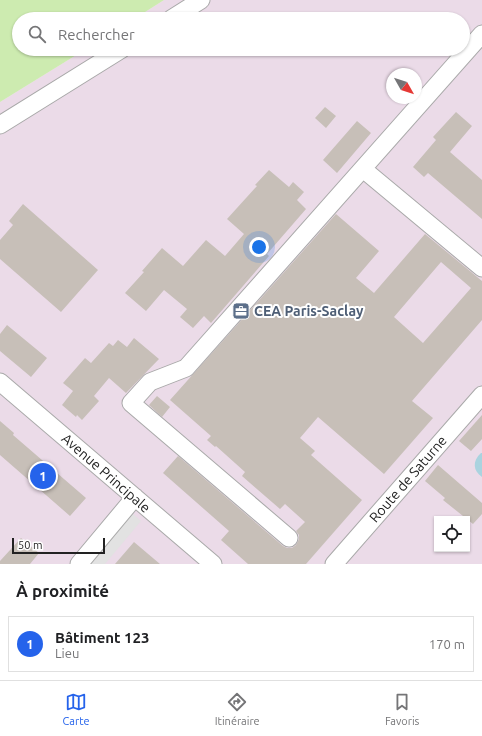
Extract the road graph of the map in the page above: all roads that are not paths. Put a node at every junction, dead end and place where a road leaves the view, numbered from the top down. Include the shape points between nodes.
1 (201, 0) edge
2 (182, 12) edge
3 (482, 34) edge
4 (470, 48) edge
5 (111, 56) edge
6 (463, 56) edge
7 (0, 125) edge
8 (363, 169) junction
9 (482, 268) edge
10 (0, 382) edge
11 (482, 394) edge
12 (135, 497) junction
13 (289, 538) dead end
14 (79, 564) edge
15 (213, 564) edge
16 (334, 564) edge

1 - 2 lane
3 - 4 lane
5 - 7 lane
6 - 8 lane
8 - 9 lane
8 - 13 lane via 186,368 150,382 131,403
10 - 12 lane, Avenue Principale
11 - 16 lane, Route de Saturne
12 - 14 lane
12 - 15 lane, Avenue Principale

